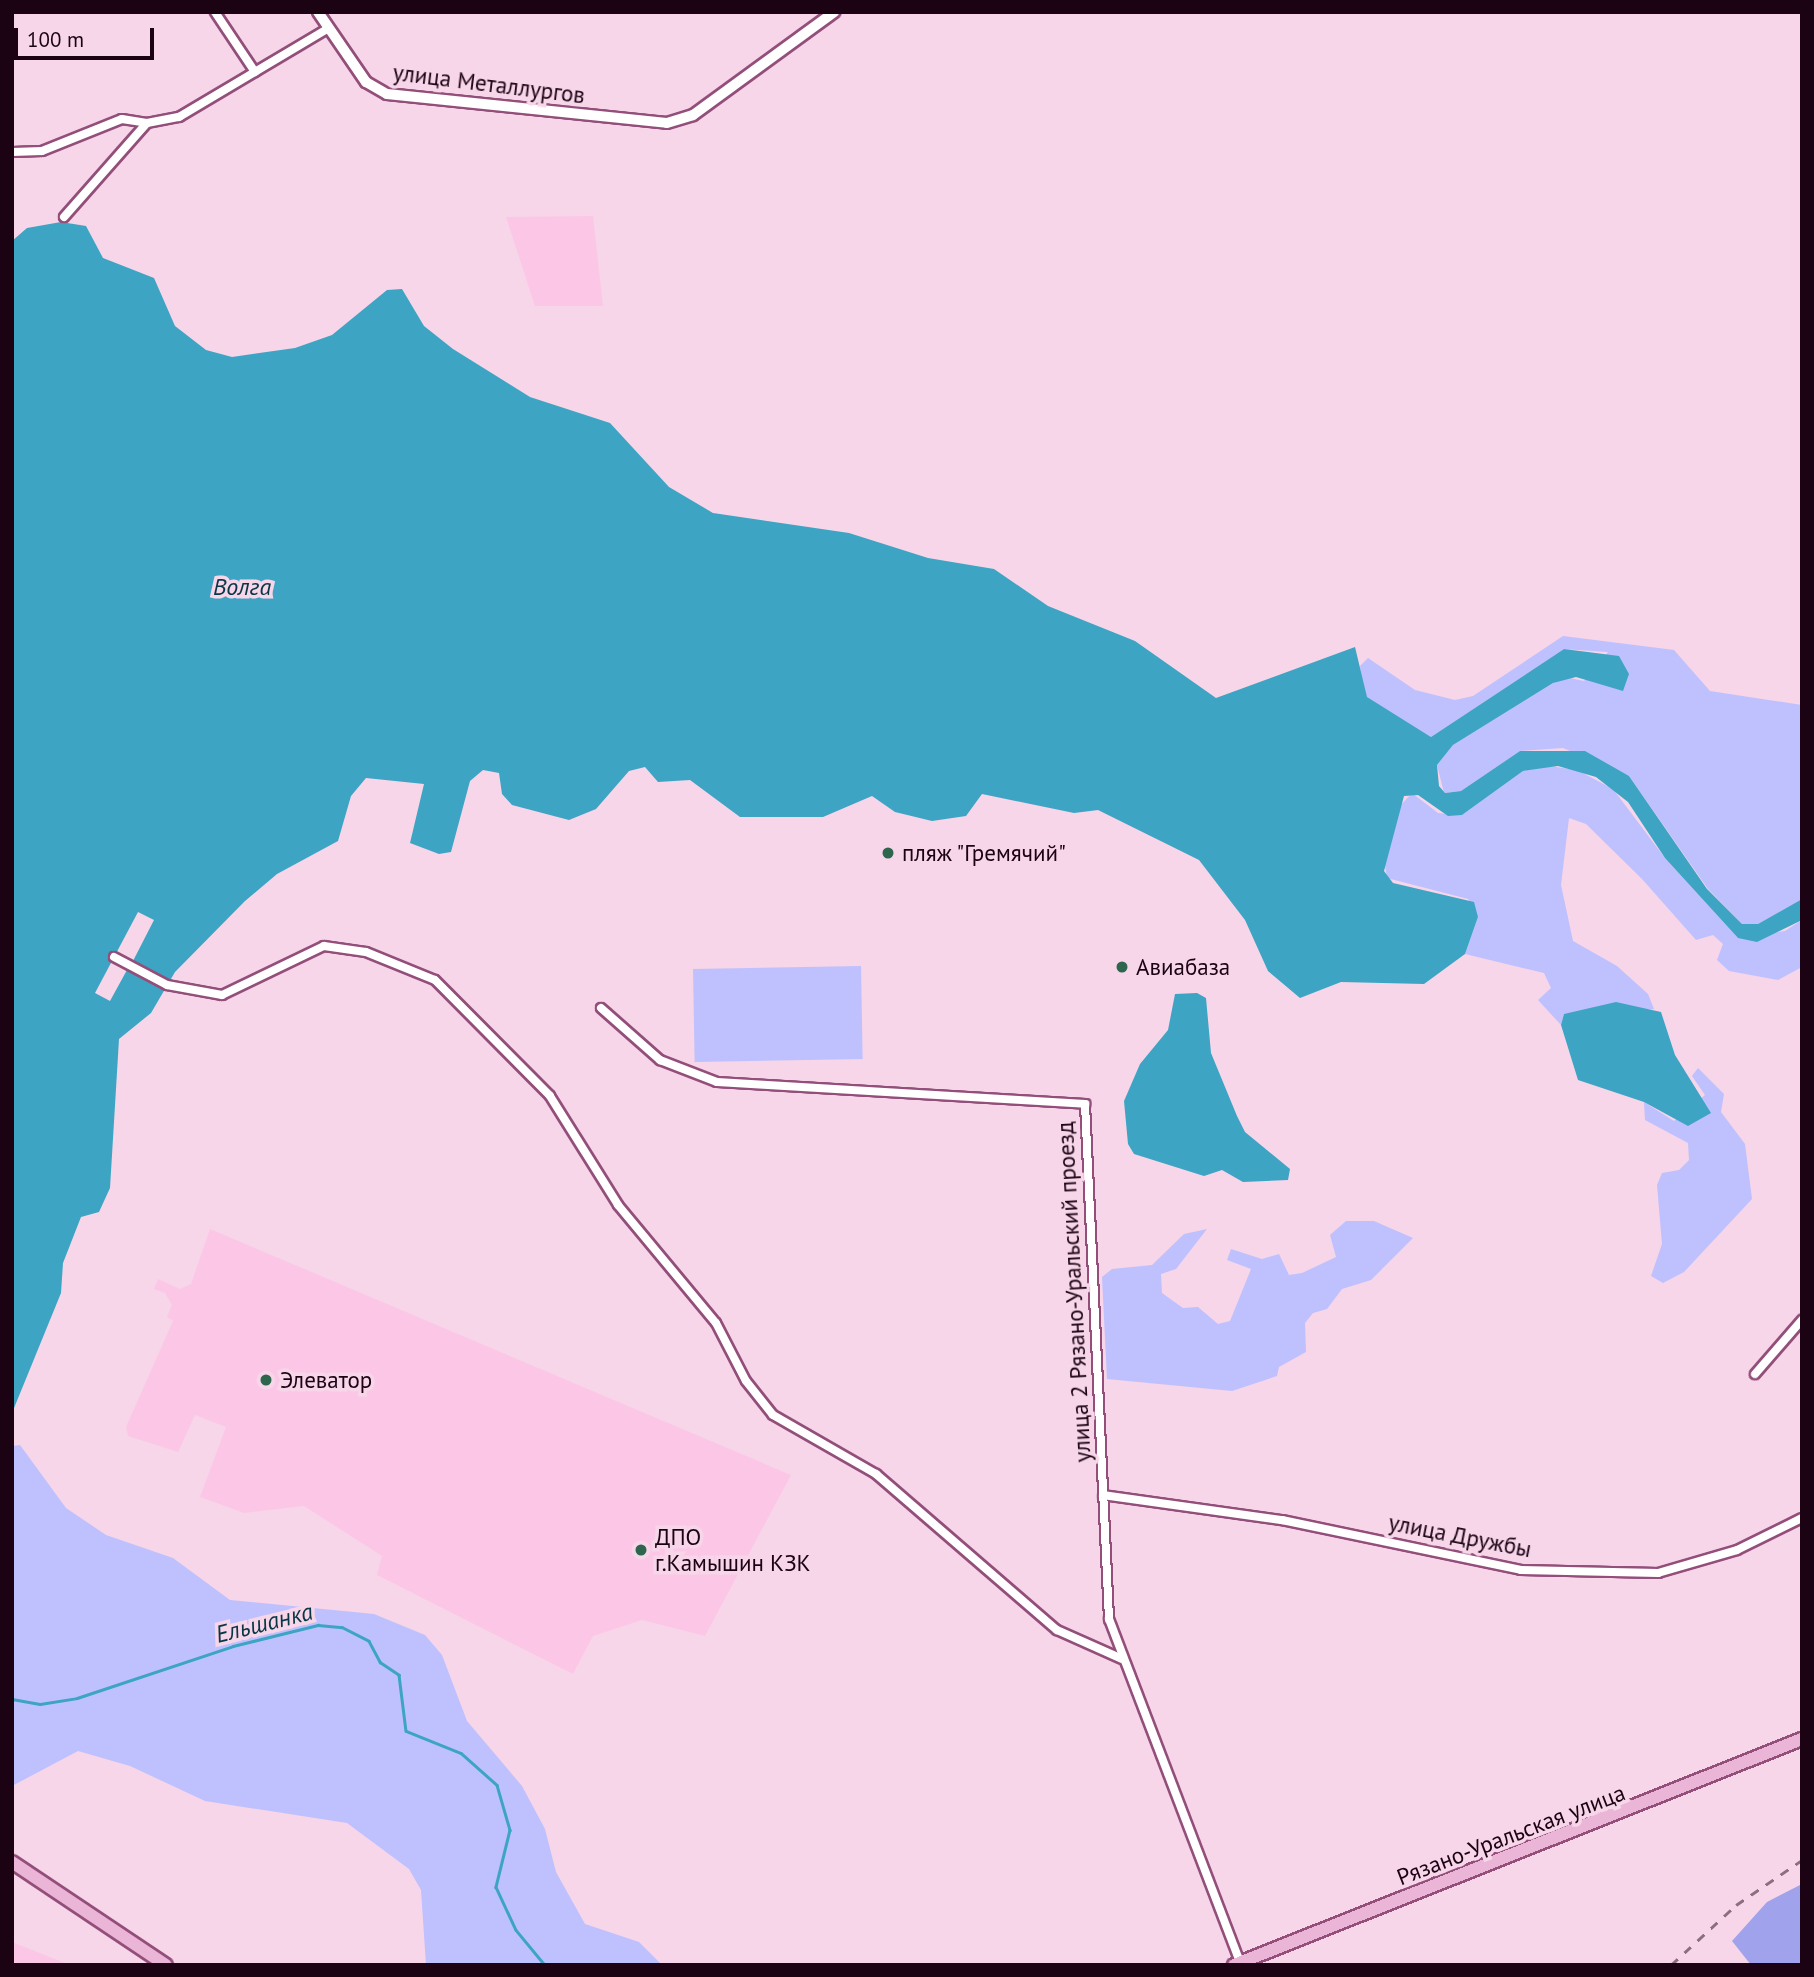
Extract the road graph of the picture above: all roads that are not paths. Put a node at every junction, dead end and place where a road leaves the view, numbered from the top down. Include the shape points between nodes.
1 (215, 12) edge
2 (318, 12) edge
3 (834, 12) edge
4 (329, 28) junction
5 (255, 72) junction
6 (148, 124) junction
7 (12, 152) edge
8 (64, 216) dead end
9 (114, 957) dead end
10 (601, 1008) dead end
11 (1802, 1320) edge
12 (1755, 1374) dead end
13 (1103, 1495) junction
14 (1802, 1518) edge
15 (1122, 1659) junction
16 (1802, 1739) edge
17 (12, 1861) edge
18 (1237, 1964) edge
19 (166, 1965) edge

1 - 5 street
2 - 4 street, улица Металлургов
3 - 4 street, улица Металлургов via 693,115 667,123 387,94 366,82
4 - 5 street
5 - 6 street via 179,117
6 - 7 street via 122,119 41,152
6 - 8 street
9 - 15 street via 167,985 222,995 324,946 366,952 435,979 551,1096 618,1205 716,1323 773,1415 876,1474 1057,1630
10 - 13 street, улица 2 Рязано-Уральский проезд via 660,1060 717,1082 1085,1104
11 - 12 street
13 - 14 street, улица Дружбы via 1282,1520 1521,1570 1658,1573 1737,1550
13 - 15 street, улица 2 Рязано-Уральский проезд via 1109,1619
15 - 18 street, улица 2 Рязано-Уральский проезд
16 - 18 main road, Рязано-Уральская улица
17 - 19 main road

